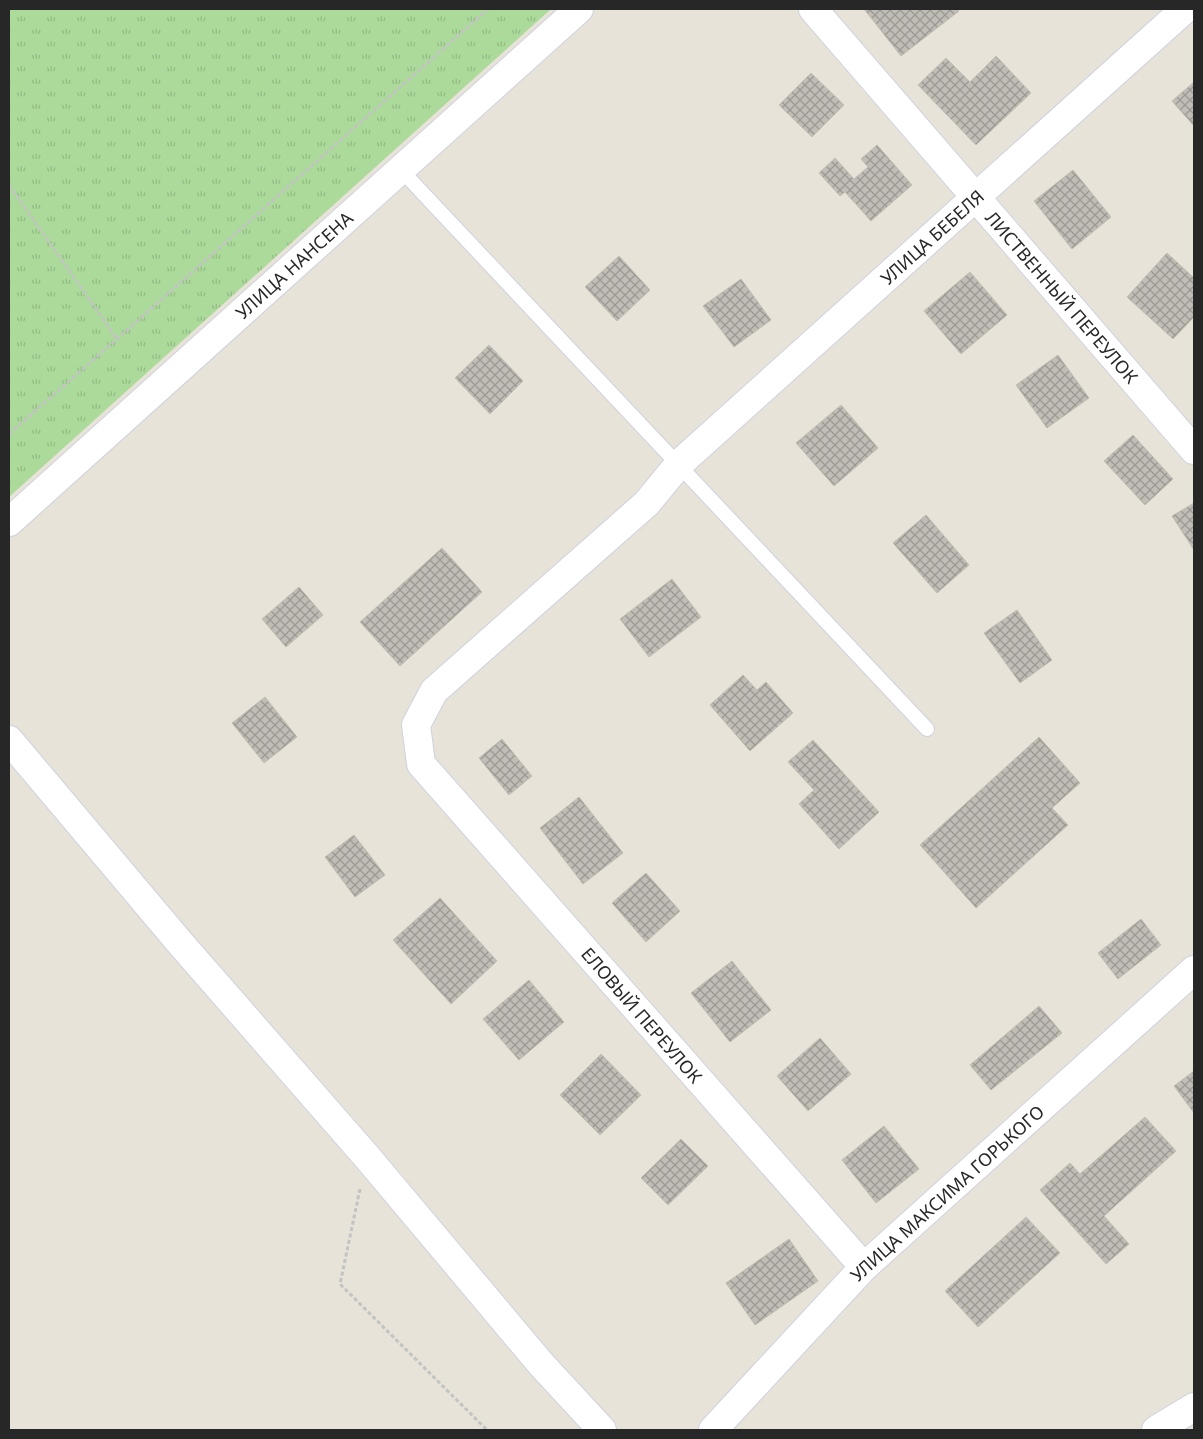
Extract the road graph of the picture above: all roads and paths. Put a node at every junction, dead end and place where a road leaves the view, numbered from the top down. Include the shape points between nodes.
1 (488, 9) edge
2 (580, 9) edge
3 (813, 9) edge
4 (1185, 9) edge
5 (401, 170) junction
6 (9, 185) edge
7 (976, 197) junction
8 (117, 339) junction
9 (9, 434) edge
10 (1194, 450) edge
11 (679, 464) junction
12 (9, 522) edge
13 (927, 729) dead end
14 (9, 740) edge
15 (421, 764) joint
16 (1194, 970) edge
17 (368, 1157) junction
18 (864, 1266) junction
19 (1194, 1407) edge
20 (487, 1430) edge
21 (602, 1430) edge
22 (713, 1430) edge
23 (1156, 1430) edge

1 - 8 path
2 - 5 street, УЛИЦА НАНСЕНА
3 - 7 street, ЛИСТВЕННЫЙ ПЕРЕУЛОК
4 - 7 street, УЛИЦА БЕБЕЛЯ
5 - 11 lane
5 - 12 street, УЛИЦА НАНСЕНА
6 - 8 path
7 - 10 street, ЛИСТВЕННЫЙ ПЕРЕУЛОК
7 - 11 street, УЛИЦА БЕБЕЛЯ
8 - 9 path
11 - 13 lane
11 - 15 street, УЛИЦА БЕБЕЛЯ via 647,503 434,691 416,725
14 - 17 street via 181,944
15 - 18 street, ЕЛОВЫЙ ПЕРЕУЛОК
16 - 18 street, УЛИЦА МАКСИМА ГОРЬКОГО
17 - 20 path via 340,1284
17 - 21 street via 541,1364
18 - 22 street, УЛИЦА МАКСИМА ГОРЬКОГО
19 - 23 street

